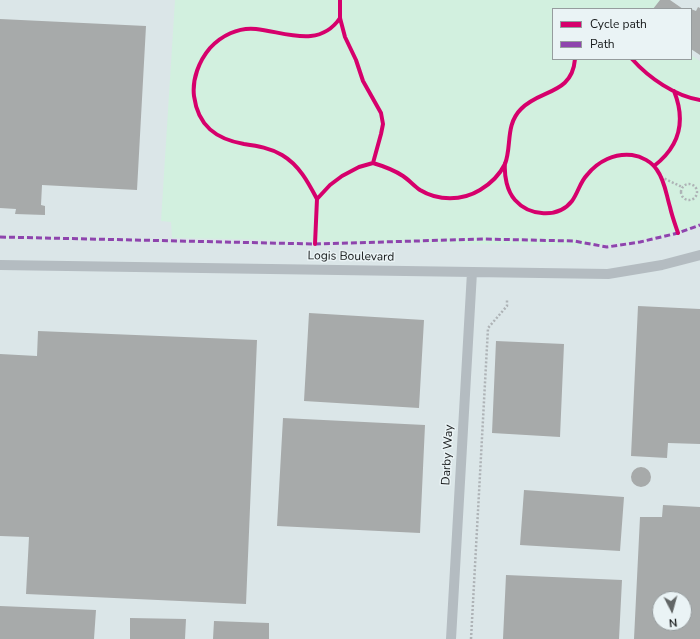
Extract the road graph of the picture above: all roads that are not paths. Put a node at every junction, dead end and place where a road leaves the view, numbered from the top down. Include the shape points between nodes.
1 (700, 255) edge
2 (0, 265) edge
3 (472, 272) junction
4 (451, 639) edge

1 - 3 street, Logis Boulevard via 662,265 608,274
2 - 3 street, Logis Boulevard
3 - 4 street, Darby Way

